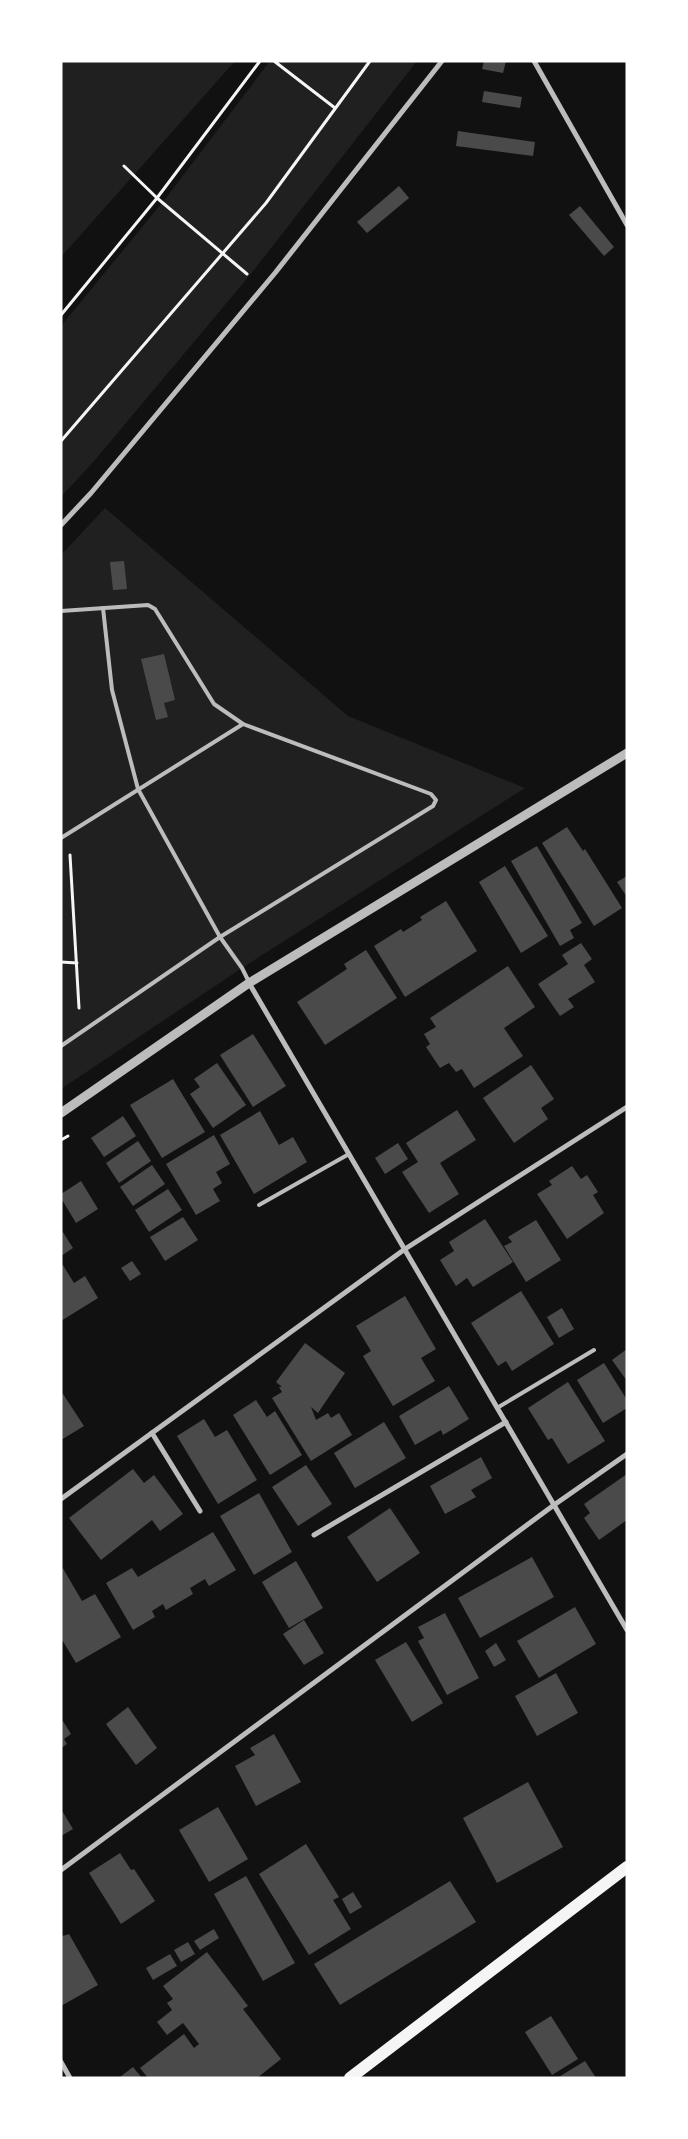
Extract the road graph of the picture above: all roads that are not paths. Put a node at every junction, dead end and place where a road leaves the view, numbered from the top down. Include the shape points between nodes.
1 (442, 61) edge
2 (534, 61) edge
3 (627, 224) edge
4 (61, 525) edge
5 (103, 608) junction
6 (61, 611) edge
7 (243, 724) junction
8 (627, 753) edge
9 (138, 789) junction
10 (61, 838) edge
11 (220, 936) junction
12 (249, 982) junction
13 (61, 1046) edge
14 (627, 1106) edge
15 (61, 1113) edge
16 (349, 1154) junction
17 (259, 1205) dead end
18 (405, 1249) junction
19 (594, 1350) dead end
20 (497, 1408) junction
21 (506, 1422) junction
22 (152, 1433) junction
23 (627, 1454) edge
24 (61, 1499) edge
25 (554, 1505) junction
26 (200, 1511) dead end
27 (314, 1534) dead end
28 (627, 1630) edge
29 (627, 1867) edge
30 (61, 1870) edge
31 (61, 2062) edge
32 (70, 2078) edge
33 (350, 2078) edge

1 - 4 street via 262,288
2 - 3 street
5 - 6 lane
5 - 7 lane via 148,605 155,609 214,704
5 - 9 lane via 112,690
7 - 9 lane
7 - 11 lane via 431,794 436,800 433,806
8 - 12 street
9 - 10 lane
9 - 11 lane
11 - 12 lane
11 - 13 lane
12 - 15 street
12 - 16 street
14 - 18 street
16 - 17 lane
16 - 18 street
18 - 20 street
18 - 22 street
19 - 20 lane
20 - 21 street
21 - 25 street
21 - 27 street
22 - 24 street
22 - 26 street
23 - 25 street
25 - 28 street
25 - 30 street
29 - 33 main road
31 - 32 street

